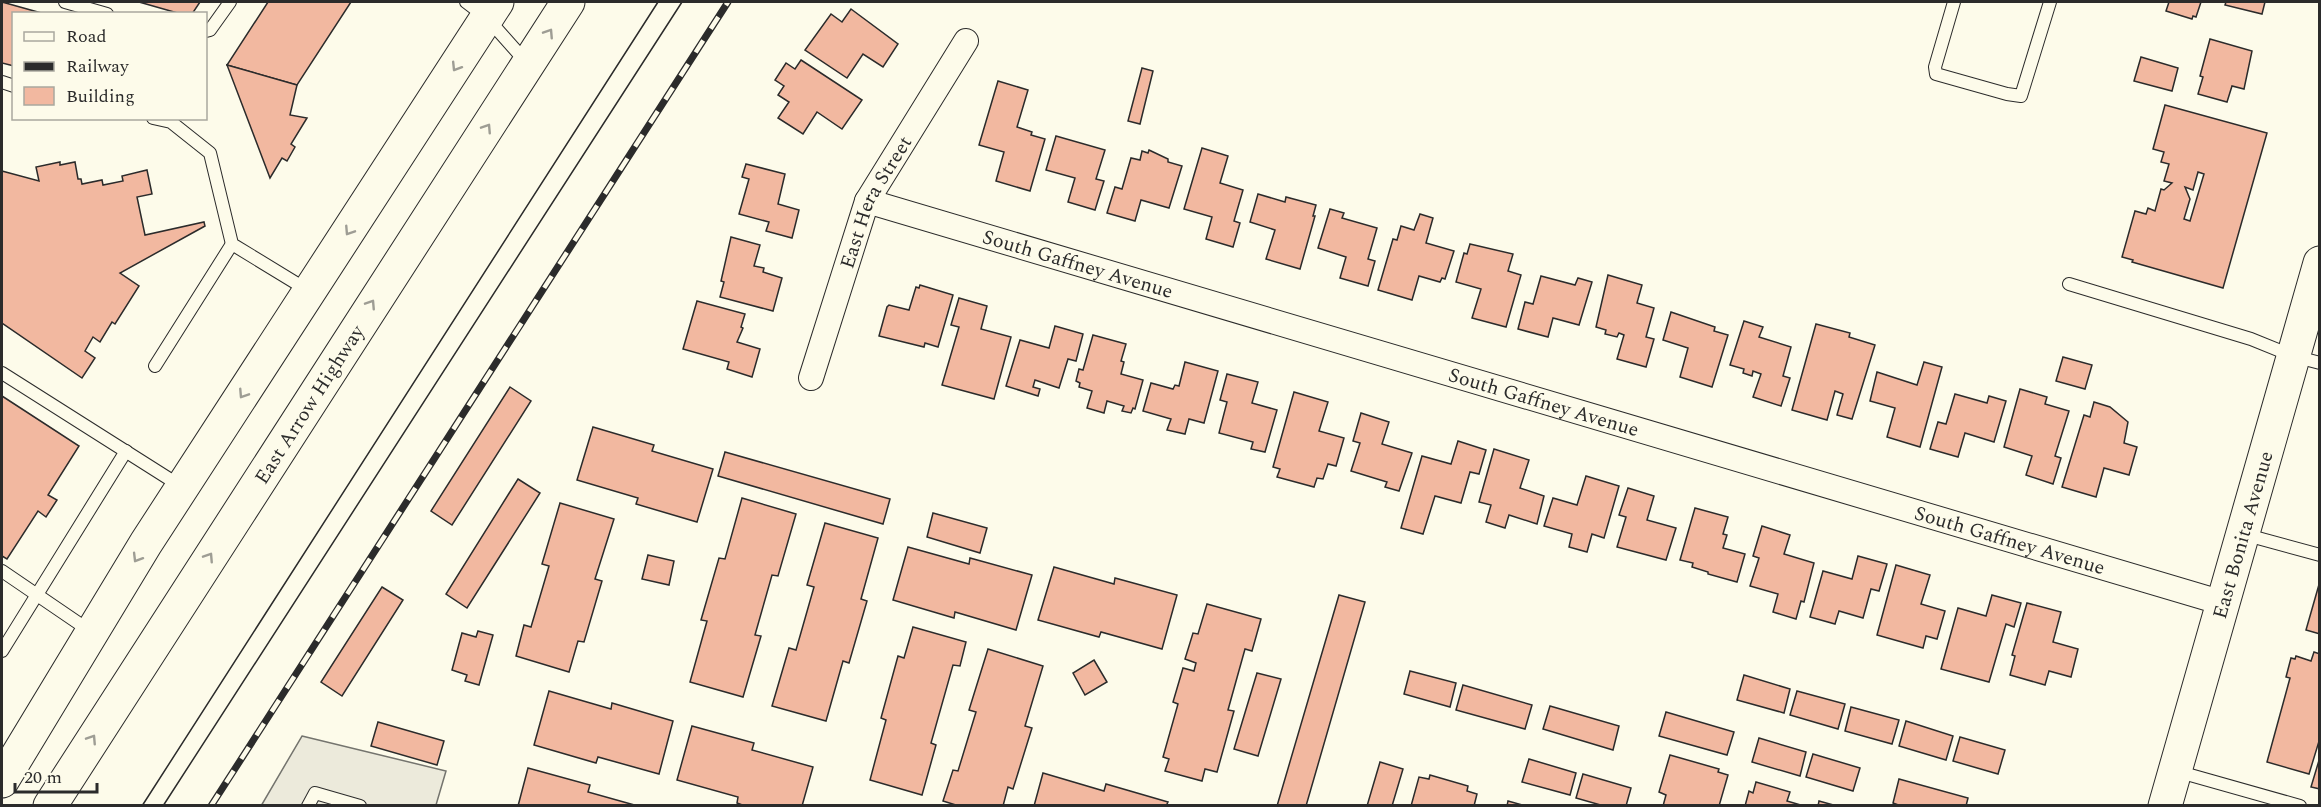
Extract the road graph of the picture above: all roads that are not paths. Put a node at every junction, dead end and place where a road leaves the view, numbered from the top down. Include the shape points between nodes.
1 (65, 2) edge
2 (230, 2) edge
3 (568, 2) edge
4 (1954, 2) edge
5 (2050, 2) edge
6 (483, 7) edge
7 (100, 12) edge
8 (207, 31) edge
9 (966, 41) dead end
10 (528, 64) junction
11 (162, 120) edge
12 (867, 201) junction
13 (232, 244) junction
14 (2319, 263) edge
15 (2069, 284) dead end
16 (310, 291) junction
17 (2312, 320) edge
18 (2306, 359) edge
19 (155, 366) dead end
20 (2, 373) edge
21 (811, 378) dead end
22 (126, 451) junction
23 (183, 488) junction
24 (2242, 533) junction
25 (2319, 555) edge
26 (2, 572) edge
27 (37, 595) junction
28 (2223, 603) junction
29 (92, 632) junction
30 (2, 651) edge
31 (2175, 770) junction
32 (2, 781) edge
33 (50, 806) edge
34 (308, 806) edge
35 (360, 806) edge
36 (2165, 806) edge
37 (2300, 806) edge

1 - 7 lane
2 - 8 lane
10 -> 3 main road, East Arrow Highway
4 - 5 lane via 1936,74 2022,96
6 - 10 lane
6 -> 16 main road
9 - 12 street, East Hera Street
33 -> 10 main road, East Arrow Highway
11 - 13 lane via 171,122 210,153
12 - 21 street, East Hera Street
12 - 28 street, South Gaffney Avenue
13 - 16 lane
13 - 19 lane
14 - 17 main road, East Bonita Avenue
15 - 18 lane
16 -> 23 main road
17 - 18 main road, East Bonita Avenue
18 - 24 main road, East Bonita Avenue
20 - 22 lane
22 - 23 lane
22 - 27 lane
23 -> 29 main road
24 - 25 lane
24 - 28 main road, East Bonita Avenue
26 - 27 lane
27 - 29 lane
27 - 30 lane
28 - 31 main road, East Bonita Avenue
29 - 32 main road
31 - 36 main road, East Bonita Avenue
31 - 37 lane
34 - 35 lane via 315,793

